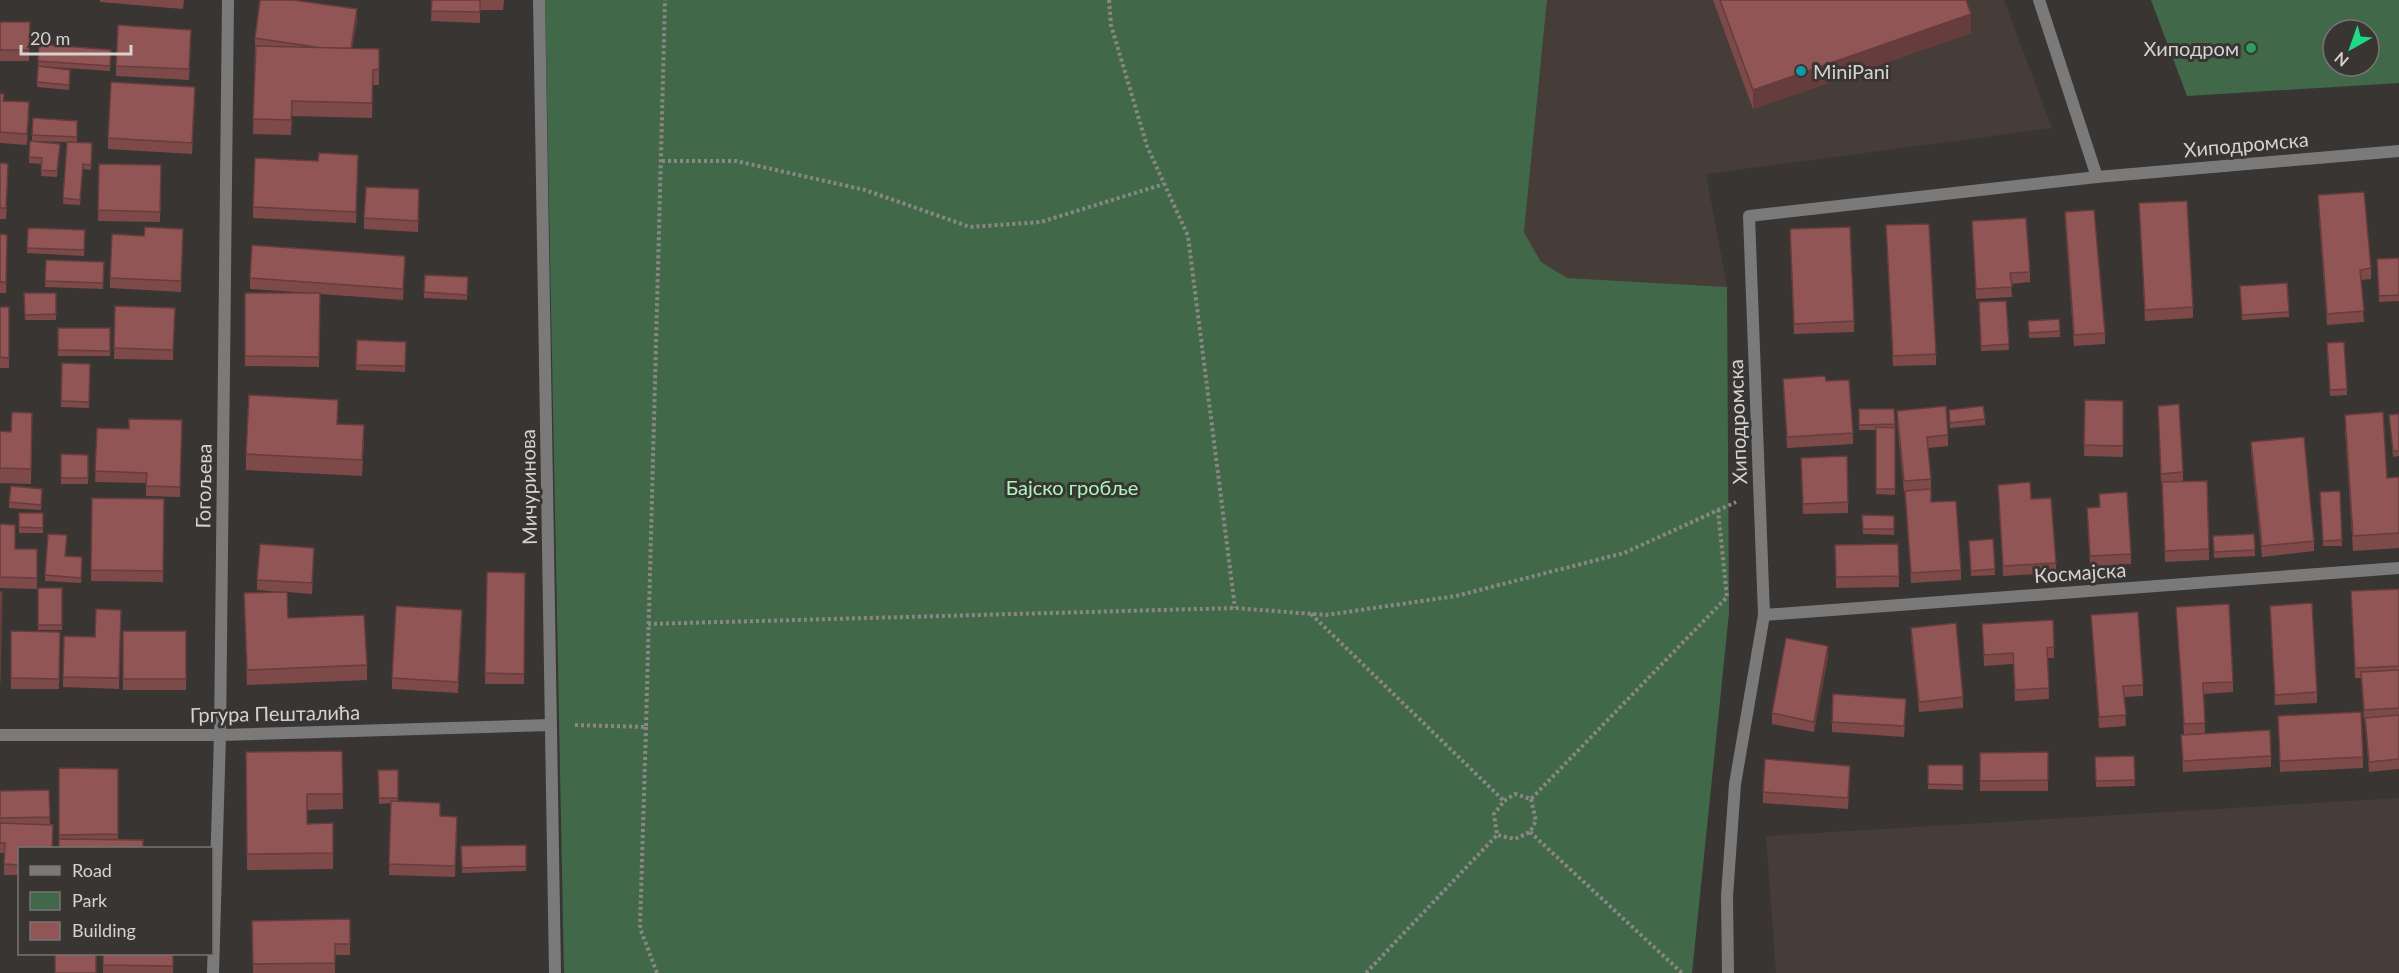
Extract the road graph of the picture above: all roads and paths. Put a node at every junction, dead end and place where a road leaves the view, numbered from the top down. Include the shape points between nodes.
1 (228, 0) edge
2 (540, 0) edge
3 (665, 0) edge
4 (1109, 0) edge
5 (2039, 0) edge
6 (2399, 151) edge
7 (662, 161) junction
8 (2097, 177) junction
9 (1164, 184) junction
10 (1760, 491) junction
11 (1718, 510) junction
12 (2399, 568) edge
13 (1235, 608) junction
14 (1311, 614) junction
15 (1764, 615) junction
16 (648, 624) junction
17 (551, 725) junction
18 (646, 727) junction
19 (0, 735) edge
20 (220, 735) junction
21 (1531, 799) junction
22 (1504, 801) junction
23 (1530, 832) junction
24 (1497, 835) junction
25 (213, 973) edge
26 (555, 973) edge
27 (657, 973) edge
28 (1366, 973) edge
29 (1682, 973) edge
30 (1728, 973) edge

1 - 20 street, Гогољева
2 - 17 street, Мичуринова
3 - 7 path
4 - 9 path via 1111,25 1147,146
5 - 8 street
6 - 8 street, Хиподромска
7 - 9 path via 736,161 865,190 970,227 1041,222
7 - 16 path
8 - 10 street, Хиподромска via 1749,216
9 - 13 path via 1188,236
10 - 11 path
10 - 15 street, Хиподромска
11 - 14 path via 1624,553 1579,565 1456,596
11 - 21 path via 1727,597
12 - 15 street, Космајска
13 - 14 path
13 - 16 path
14 - 22 path
15 - 30 street, Хиподромска via 1735,784 1727,896
16 - 18 path
17 - 18 path
17 - 20 street, Гргура Пешталића
17 - 26 street, Мичуринова
18 - 27 path via 640,928
19 - 20 street, Гргура Пешталића
20 - 25 street, Гогољева
21 - 22 path via 1515,794
21 - 23 path via 1536,821
22 - 24 path via 1494,814
23 - 24 path via 1515,839
23 - 29 path
24 - 28 path

